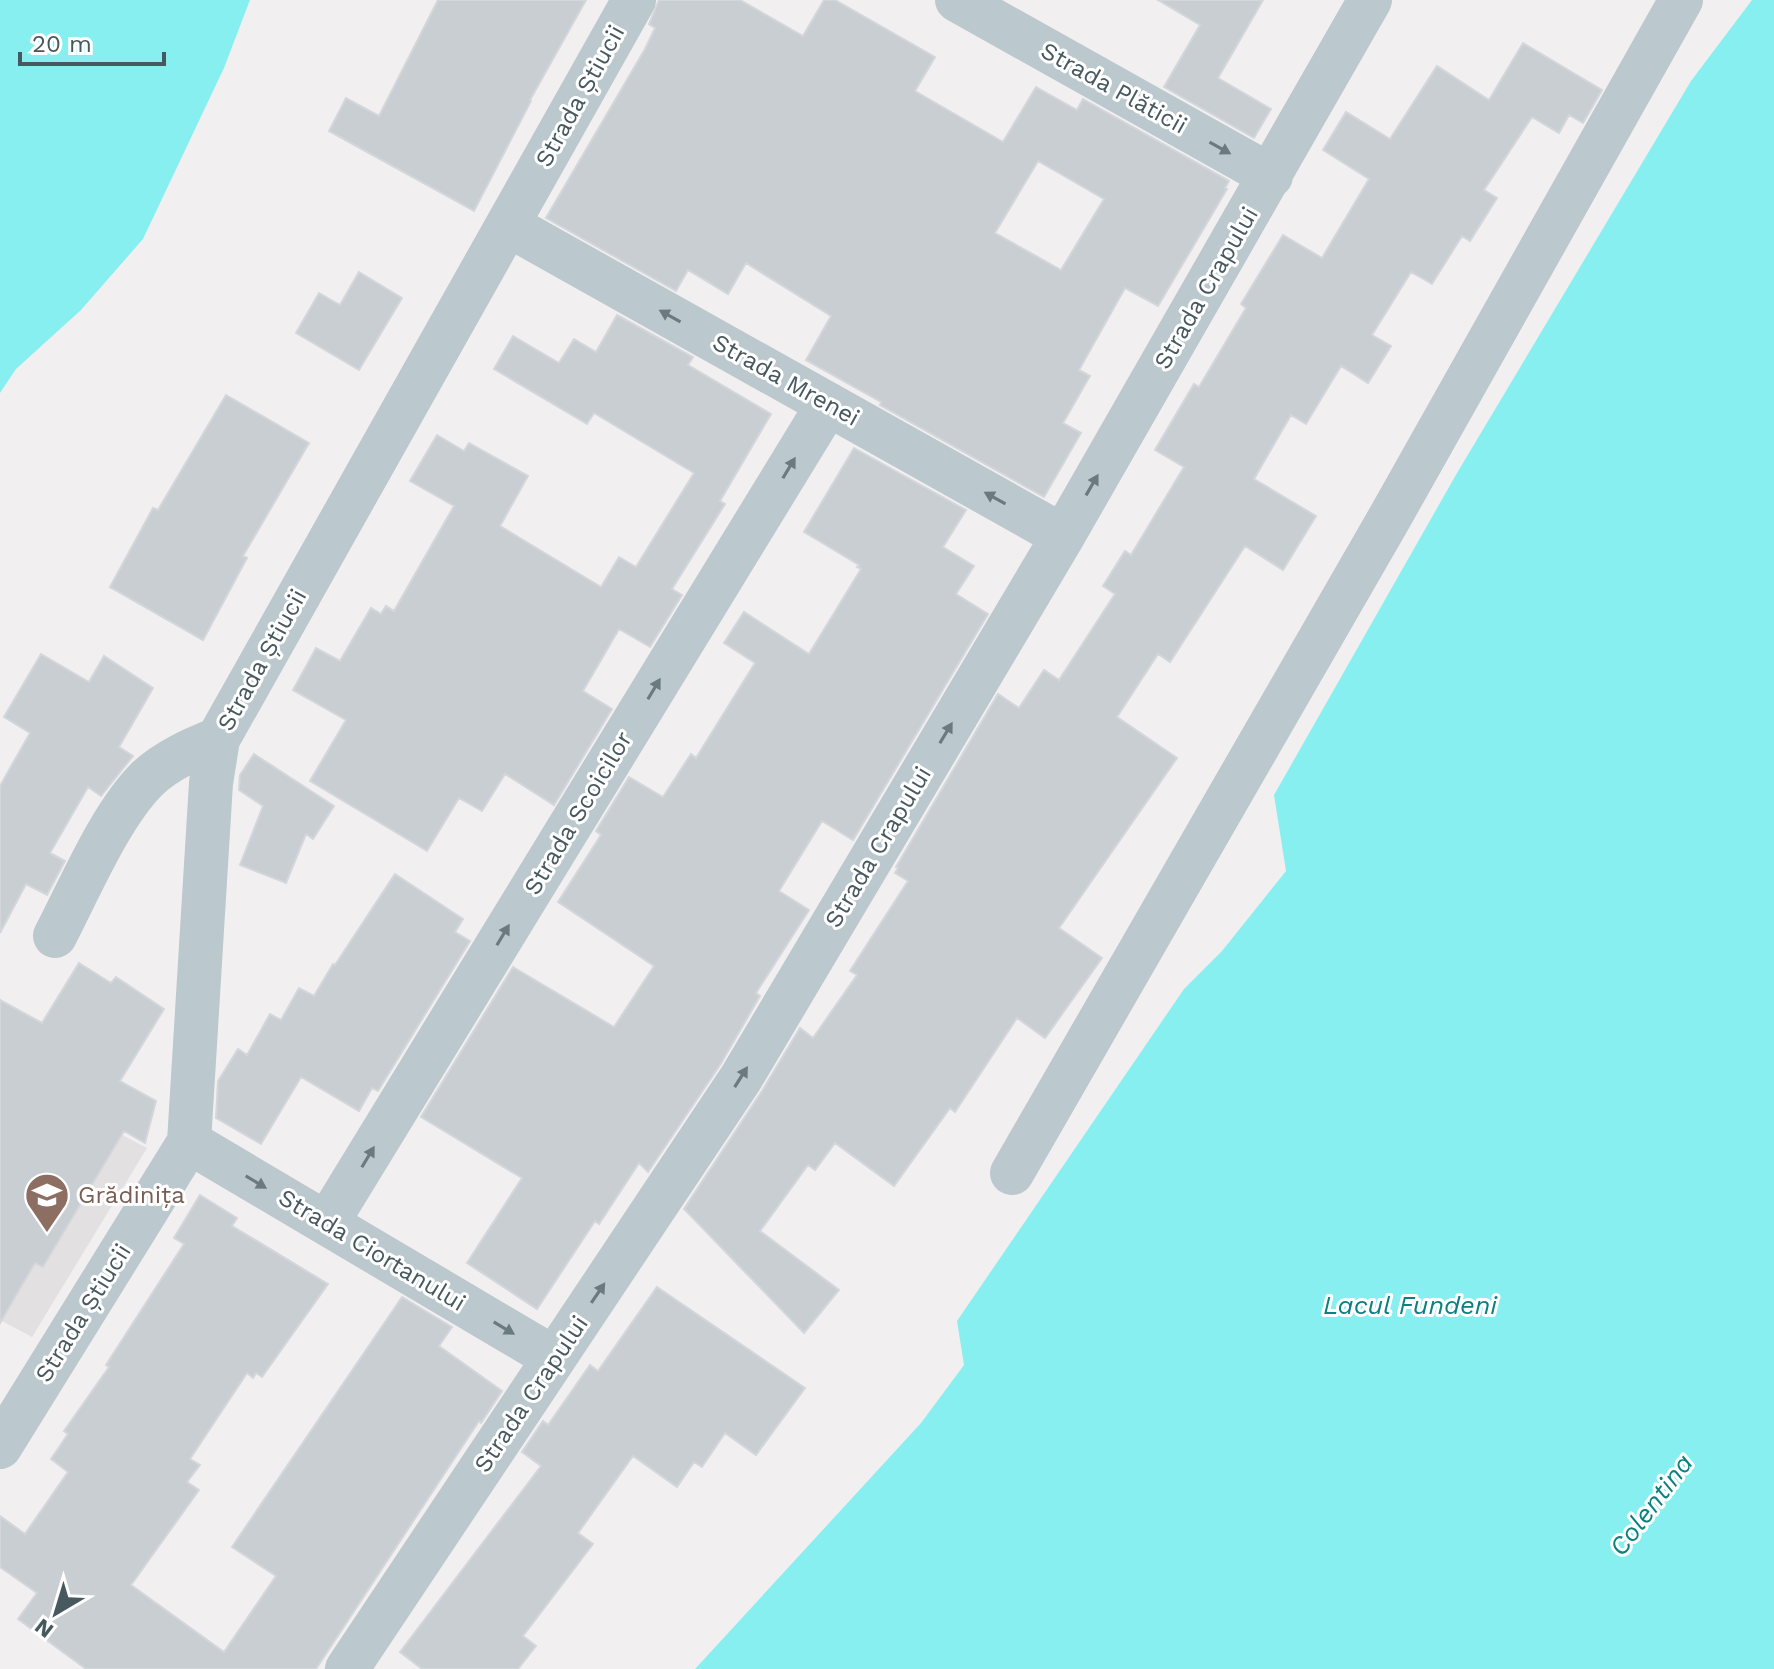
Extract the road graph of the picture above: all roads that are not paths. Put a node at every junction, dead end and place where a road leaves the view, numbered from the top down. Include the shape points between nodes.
1 (634, 0) edge
2 (957, 0) edge
3 (1370, 0) edge
4 (1681, 0) edge
5 (1271, 176) junction
6 (508, 225) junction
7 (828, 404) junction
8 (1063, 536) junction
9 (218, 739) junction
10 (55, 936) dead end
11 (189, 1142) junction
12 (1012, 1173) dead end
13 (327, 1223) junction
14 (554, 1358) junction
15 (0, 1447) edge
16 (347, 1669) edge

1 - 6 street, Strada Știucii
2 -> 5 street, Strada Plăticii
3 - 5 street, Strada Crapului
4 - 12 street
8 -> 5 street, Strada Crapului
7 -> 6 street, Strada Mrenei
6 - 9 street, Strada Știucii
8 -> 7 street, Strada Mrenei
13 -> 7 street, Strada Scoicilor
14 -> 8 street, Strada Crapului via 741,1078
9 - 10 street via 181,755 148,779 125,808
9 - 11 street, Strada Știucii
11 -> 13 street, Strada Ciortanului
11 - 15 street, Strada Știucii
13 -> 14 street, Strada Ciortanului
14 - 16 street, Strada Crapului

